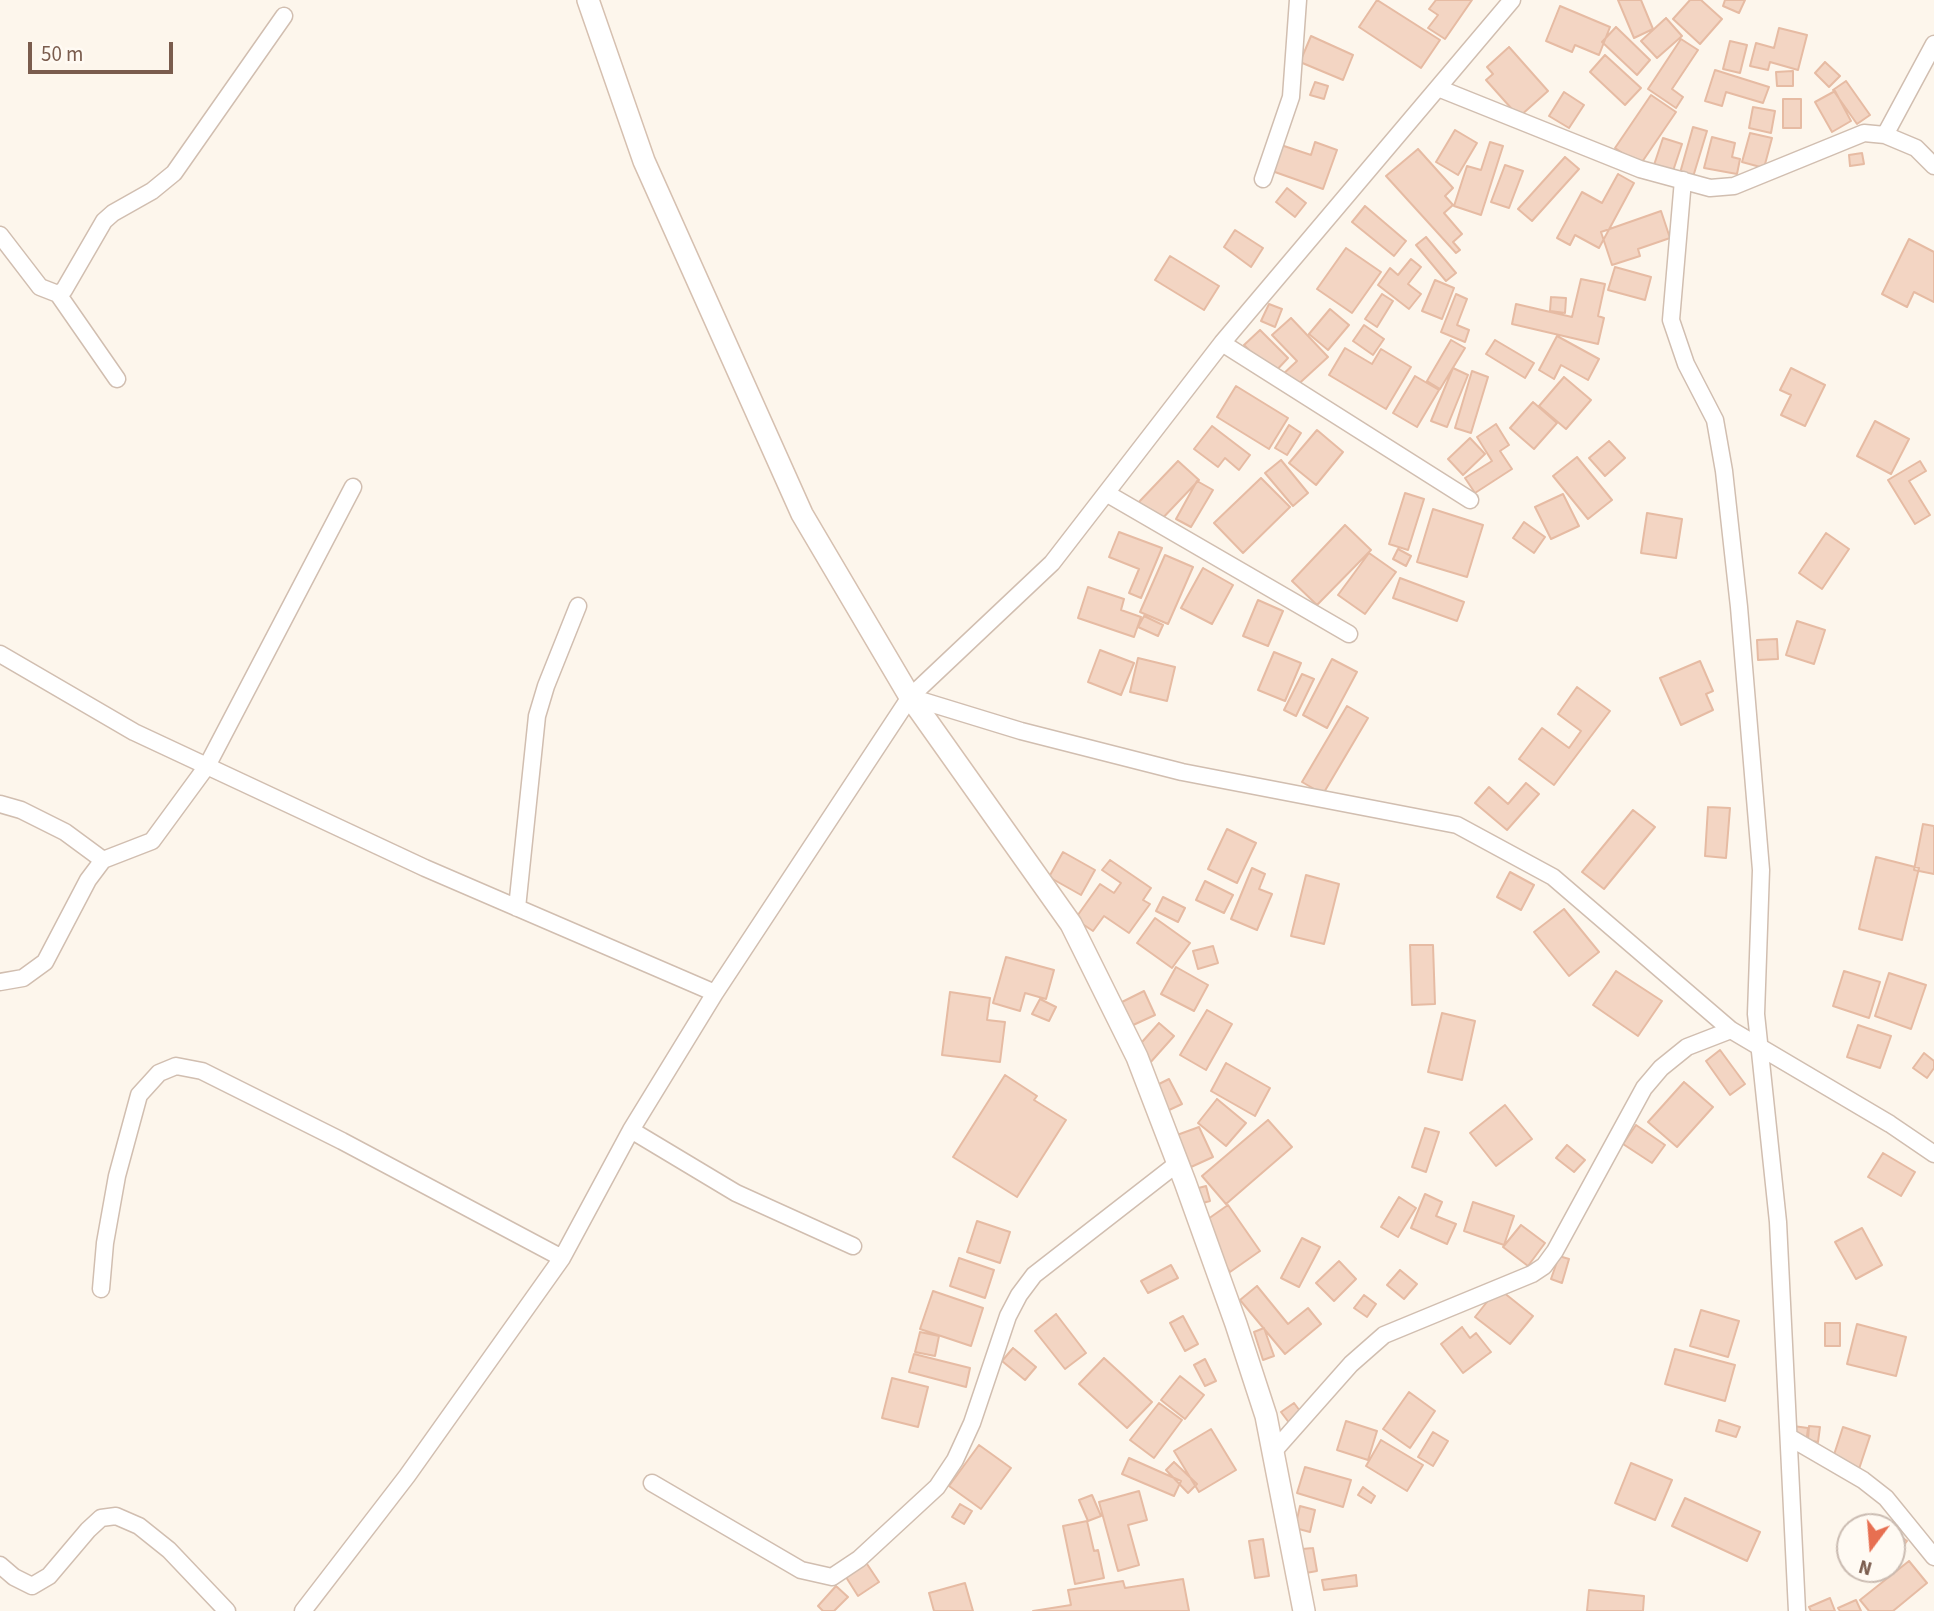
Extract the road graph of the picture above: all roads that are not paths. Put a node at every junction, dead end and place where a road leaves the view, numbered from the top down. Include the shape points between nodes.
1 (588, 0) edge
2 (1298, 0) edge
3 (1511, 0) edge
4 (284, 16) dead end
5 (1934, 44) edge
6 (1438, 88) junction
7 (1885, 135) junction
8 (1934, 166) edge
9 (1264, 179) dead end
10 (1683, 180) junction
11 (0, 235) edge
12 (58, 294) junction
13 (1222, 343) junction
14 (117, 379) dead end
15 (353, 487) dead end
16 (1106, 493) junction
17 (1470, 500) dead end
18 (578, 606) dead end
19 (1349, 634) dead end
20 (0, 654) edge
21 (910, 697) junction
22 (207, 766) junction
23 (0, 804) edge
24 (103, 860) junction
25 (517, 908) junction
26 (0, 982) edge
27 (715, 993) junction
28 (1731, 1030) junction
29 (1760, 1046) junction
30 (631, 1130) junction
31 (1934, 1154) edge
32 (1178, 1163) junction
33 (853, 1246) dead end
34 (562, 1258) junction
35 (101, 1289) dead end
36 (1789, 1437) junction
37 (1273, 1452) junction
38 (652, 1483) dead end
39 (1934, 1557) edge
40 (0, 1565) edge
41 (227, 1611) edge
42 (303, 1611) edge
43 (1304, 1611) edge
44 (1797, 1611) edge

1 - 21 street via 644,161 797,502
2 - 9 street via 1291,97
3 - 6 street
4 - 12 street via 174,173 104,221
5 - 7 street
6 - 10 street via 1640,169
6 - 13 street
7 - 8 street via 1916,148
7 - 10 street via 1864,133 1734,186 1710,188
10 - 29 street via 1671,320 1686,364 1715,420 1724,471 1761,870 1756,1014
11 - 12 street via 40,287
12 - 14 street
13 - 16 street
13 - 17 street
15 - 22 street
16 - 19 street
16 - 21 street via 1052,563
18 - 25 street via 537,716
20 - 22 street via 134,733
21 - 27 street
21 - 28 street via 1182,772 1458,825 1553,877
21 - 32 street via 1071,924 1137,1057
22 - 24 street via 152,841
22 - 25 street
23 - 24 street via 51,824
24 - 26 street via 45,962 23,978
25 - 27 street
27 - 30 street
28 - 29 street
28 - 37 street via 1687,1047 1644,1088 1544,1266 1384,1335 1351,1364
29 - 31 street
29 - 36 street via 1778,1222
30 - 33 street via 736,1194
30 - 34 street
32 - 37 street via 1266,1416
32 - 38 street via 1034,1275 1008,1316 955,1461 937,1487 859,1559 832,1577 801,1570
34 - 35 street via 202,1071 176,1066 159,1073 139,1095 117,1176
34 - 42 street via 407,1476
36 - 39 street via 1886,1498
36 - 44 street
37 - 43 street
40 - 41 street via 32,1586 49,1576 101,1518 116,1516 139,1526 169,1550

